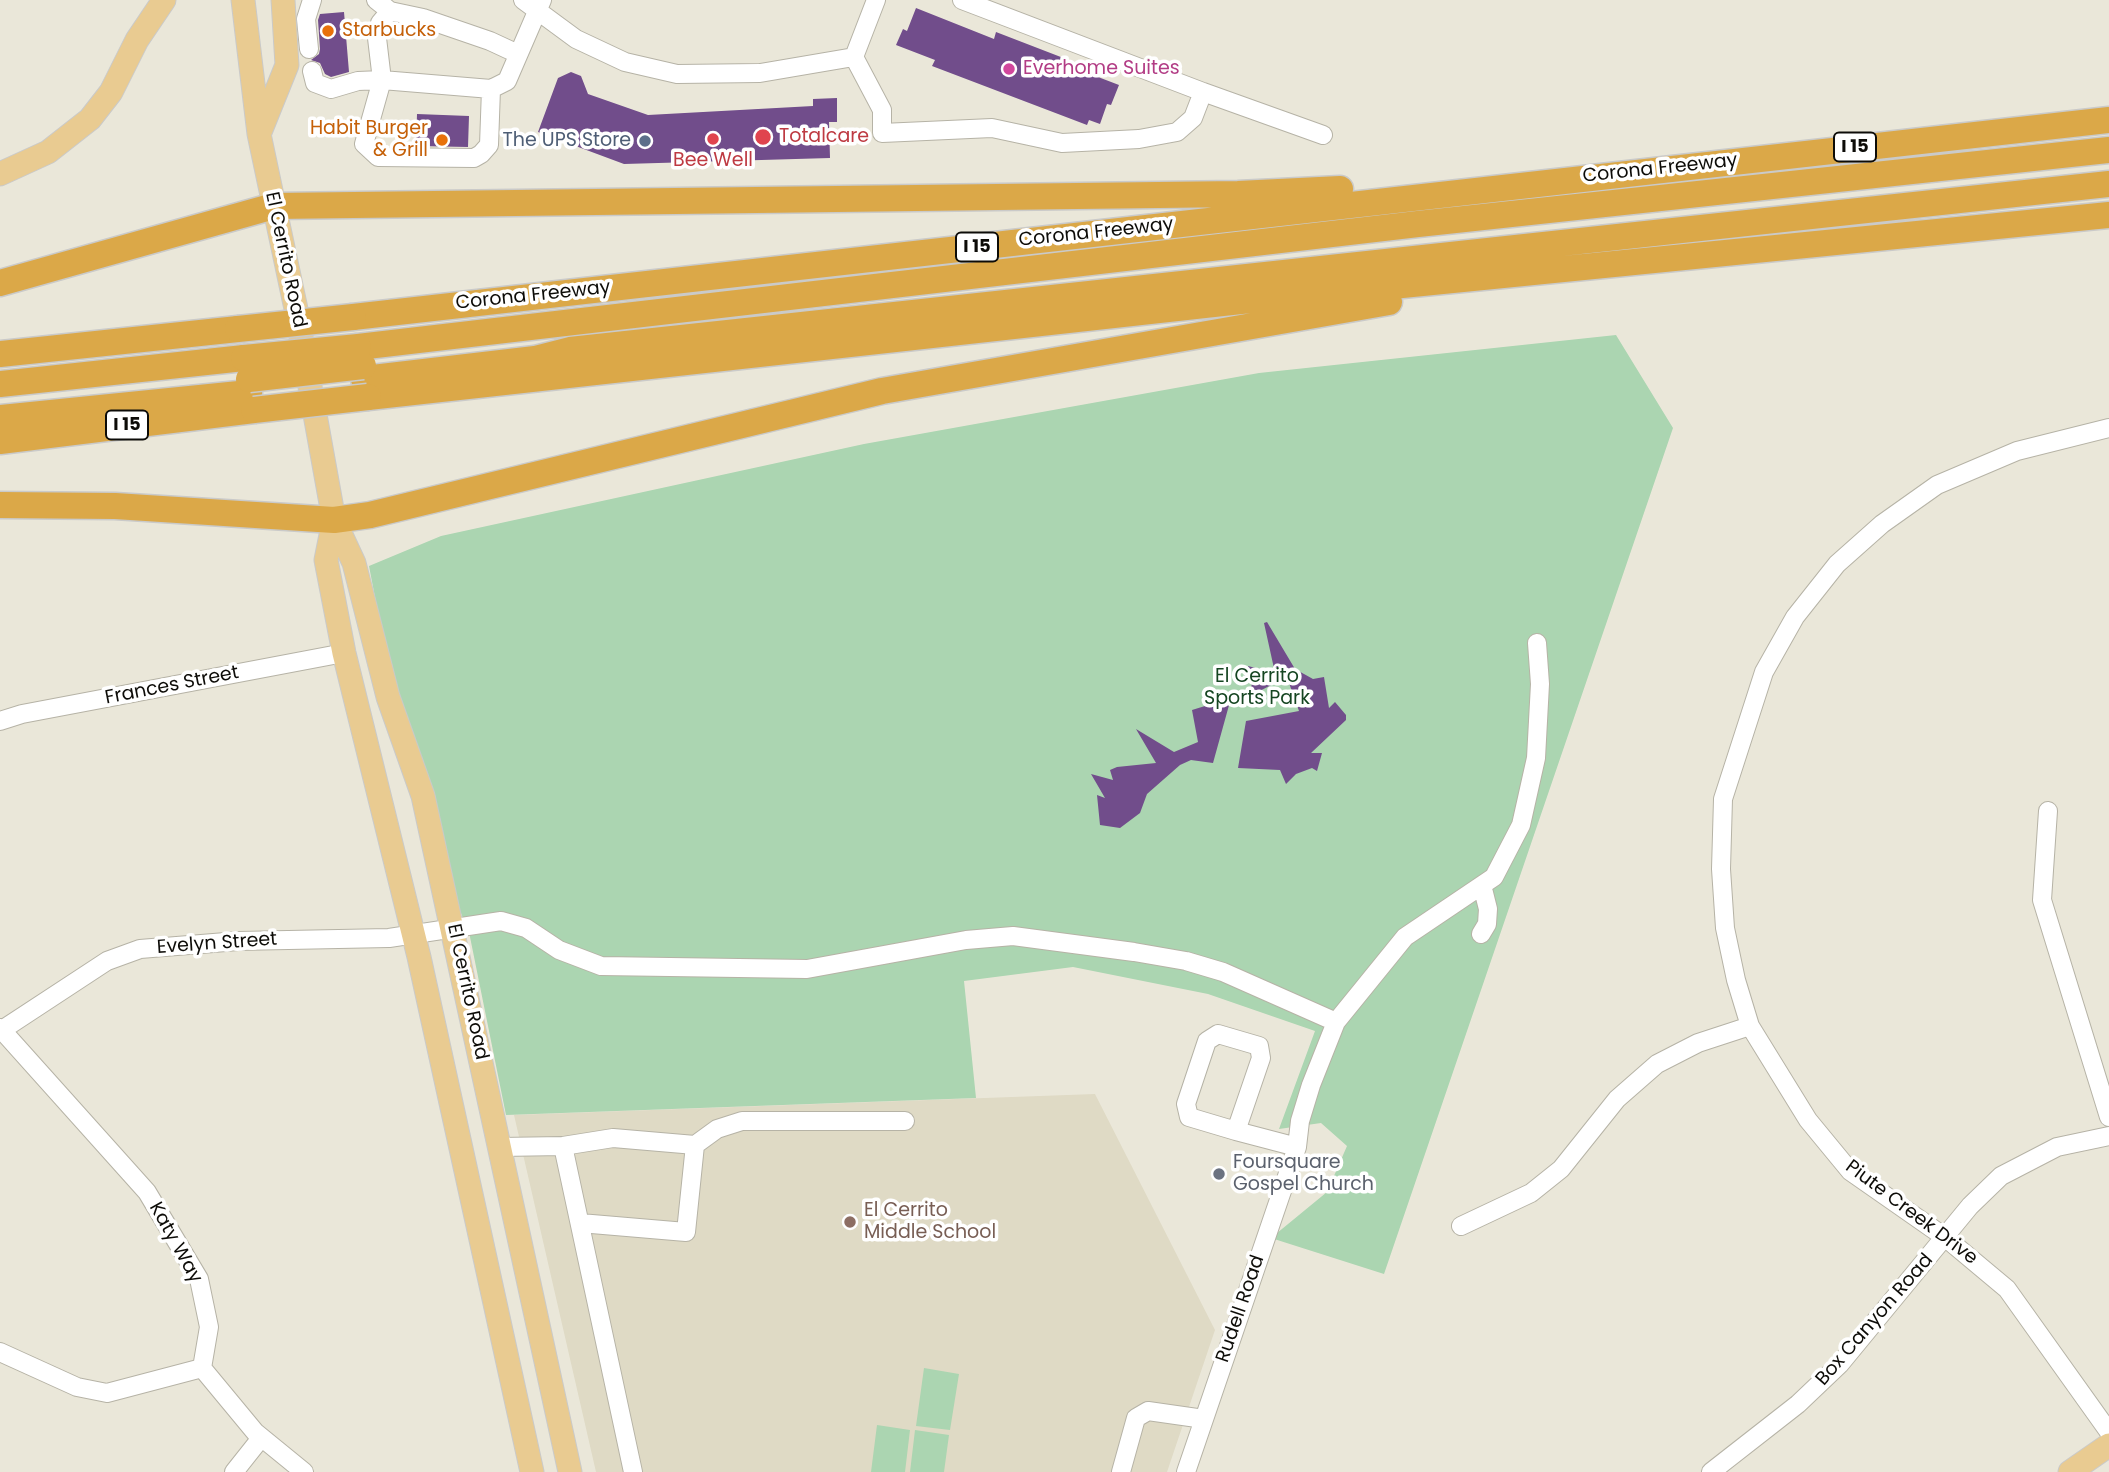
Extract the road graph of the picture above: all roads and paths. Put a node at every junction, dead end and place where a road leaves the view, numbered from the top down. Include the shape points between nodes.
1 (164, 0) edge
2 (243, 0) edge
3 (283, 0) edge
4 (312, 0) edge
5 (876, 0) edge
6 (962, 0) edge
7 (534, 4) edge
8 (383, 6) edge
9 (309, 48) dead end
10 (518, 54) junction
11 (854, 57) junction
12 (312, 71) dead end
13 (382, 80) junction
14 (491, 89) junction
15 (1203, 92) junction
16 (2109, 120) edge
17 (259, 134) junction
18 (1323, 135) dead end
19 (2109, 150) edge
20 (0, 174) edge
21 (1601, 175) junction
22 (2109, 184) edge
23 (274, 206) junction
24 (2109, 215) edge
25 (1066, 264) junction
26 (1603, 264) junction
27 (667, 281) junction
28 (0, 283) edge
29 (0, 354) edge
30 (363, 372) junction
31 (0, 384) edge
32 (250, 385) junction
33 (0, 404) edge
34 (0, 418) edge
35 (2109, 428) edge
36 (0, 440) edge
37 (0, 505) edge
38 (334, 520) junction
39 (1537, 643) dead end
40 (344, 653) junction
41 (0, 721) edge
42 (2048, 811) dead end
43 (1482, 885) junction
44 (453, 928) junction
45 (1480, 934) dead end
46 (414, 935) junction
47 (1336, 1022) junction
48 (1750, 1026) junction
49 (1, 1029) edge
50 (2109, 1117) edge
51 (905, 1121) dead end
52 (1236, 1131) junction
53 (2109, 1136) edge
54 (695, 1145) junction
55 (563, 1146) junction
56 (500, 1147) junction
57 (1297, 1147) junction
58 (580, 1223) junction
59 (1461, 1226) dead end
60 (1945, 1238) junction
61 (0, 1352) edge
62 (202, 1368) junction
63 (1204, 1419) junction
64 (2109, 1432) edge
65 (261, 1438) junction
66 (2109, 1445) edge
67 (234, 1472) edge
68 (304, 1472) edge
69 (533, 1472) edge
70 (570, 1472) edge
71 (633, 1472) edge
72 (1121, 1472) edge
73 (1186, 1472) edge
74 (1711, 1472) edge
75 (2070, 1472) edge

1 - 20 main road via 111,92 90,119 48,152
2 - 17 main road, El Cerrito Road
3 - 17 main road via 287,65
4 - 9 street via 306,19
5 - 11 street
6 - 15 street
7 - 10 street
7 - 11 street via 576,39 625,62 677,74 760,73
8 - 10 street
8 - 13 street via 377,38
10 - 14 street via 506,81
11 - 15 street via 883,110 881,133 992,128 1062,143 1139,139 1177,132 1193,118
12 - 13 street via 315,83 331,89
13 - 14 street
13 - 14 street via 365,144 378,157 474,158 481,154 489,145
15 - 18 street
16 - 21 highway, Corona Freeway / I 15
17 - 23 main road, El Cerrito Road
19 - 25 highway
21 - 23 highway via 1238,194
21 - 27 highway, Corona Freeway / I 15
22 - 30 highway via 570,350 536,349
23 - 28 highway
23 - 38 main road, El Cerrito Road
24 - 26 highway, I 15
25 - 27 highway via 1008,263 874,278
25 - 30 highway
26 - 30 highway, I 15
26 - 38 highway via 882,391
27 - 29 highway, Corona Freeway / I 15, bridge
30 - 32 highway, I 15, bridge
30 - 32 highway, bridge
31 - 32 highway
32 - 33 highway
32 - 34 highway
32 - 36 highway, I 15
35 - 48 street, Piute Creek Drive via 2017,451 1937,485 1837,564 1796,617 1764,672 1723,799 1725,928
37 - 38 highway via 115,506
38 - 40 main road, El Cerrito Road via 326,559
38 - 44 main road, El Cerrito Road via 354,563 388,697 423,796
39 - 43 street, Rudell Road via 1540,684 1533,772 1521,825 1494,877
40 - 41 street, Frances Street
40 - 46 main road, El Cerrito Road
42 - 50 street via 2042,900
43 - 45 street via 1488,909 1487,924
43 - 47 street, Rudell Road via 1405,937
44 - 46 street, Evelyn Street
44 - 47 street, Evelyn Street via 512,923 559,950 601,966 807,969 993,936 1059,940 1186,961
44 - 56 main road, El Cerrito Road
46 - 49 street, Evelyn Street via 140,949 107,961
46 - 69 main road, El Cerrito Road
47 - 57 street, Rudell Road via 1300,1121
48 - 59 street via 1698,1043 1657,1064 1617,1099 1561,1169 1531,1193
48 - 60 street, Piute Creek Drive via 1808,1120 1850,1171
49 - 62 street, Katy Way via 142,1185 173,1232 199,1279 209,1327
51 - 54 street via 742,1121 717,1129
52 - 52 street via 1261,1058 1259,1046 1218,1034 1207,1041 1186,1104 1189,1117
52 - 57 street
53 - 60 street, Box Canyon Road via 2057,1147 2001,1176 1969,1206
54 - 55 street via 613,1138
54 - 58 street via 686,1232
55 - 56 street
55 - 58 street
56 - 70 main road, El Cerrito Road
57 - 63 street, Rudell Road
58 - 71 street
60 - 64 street, Piute Creek Drive via 2007,1289
60 - 74 street, Box Canyon Road via 1840,1364 1798,1404
61 - 62 street via 76,1387 107,1393
62 - 65 street
63 - 72 street via 1148,1411 1136,1418
63 - 73 street, Rudell Road
65 - 67 street
65 - 68 street
66 - 75 main road

